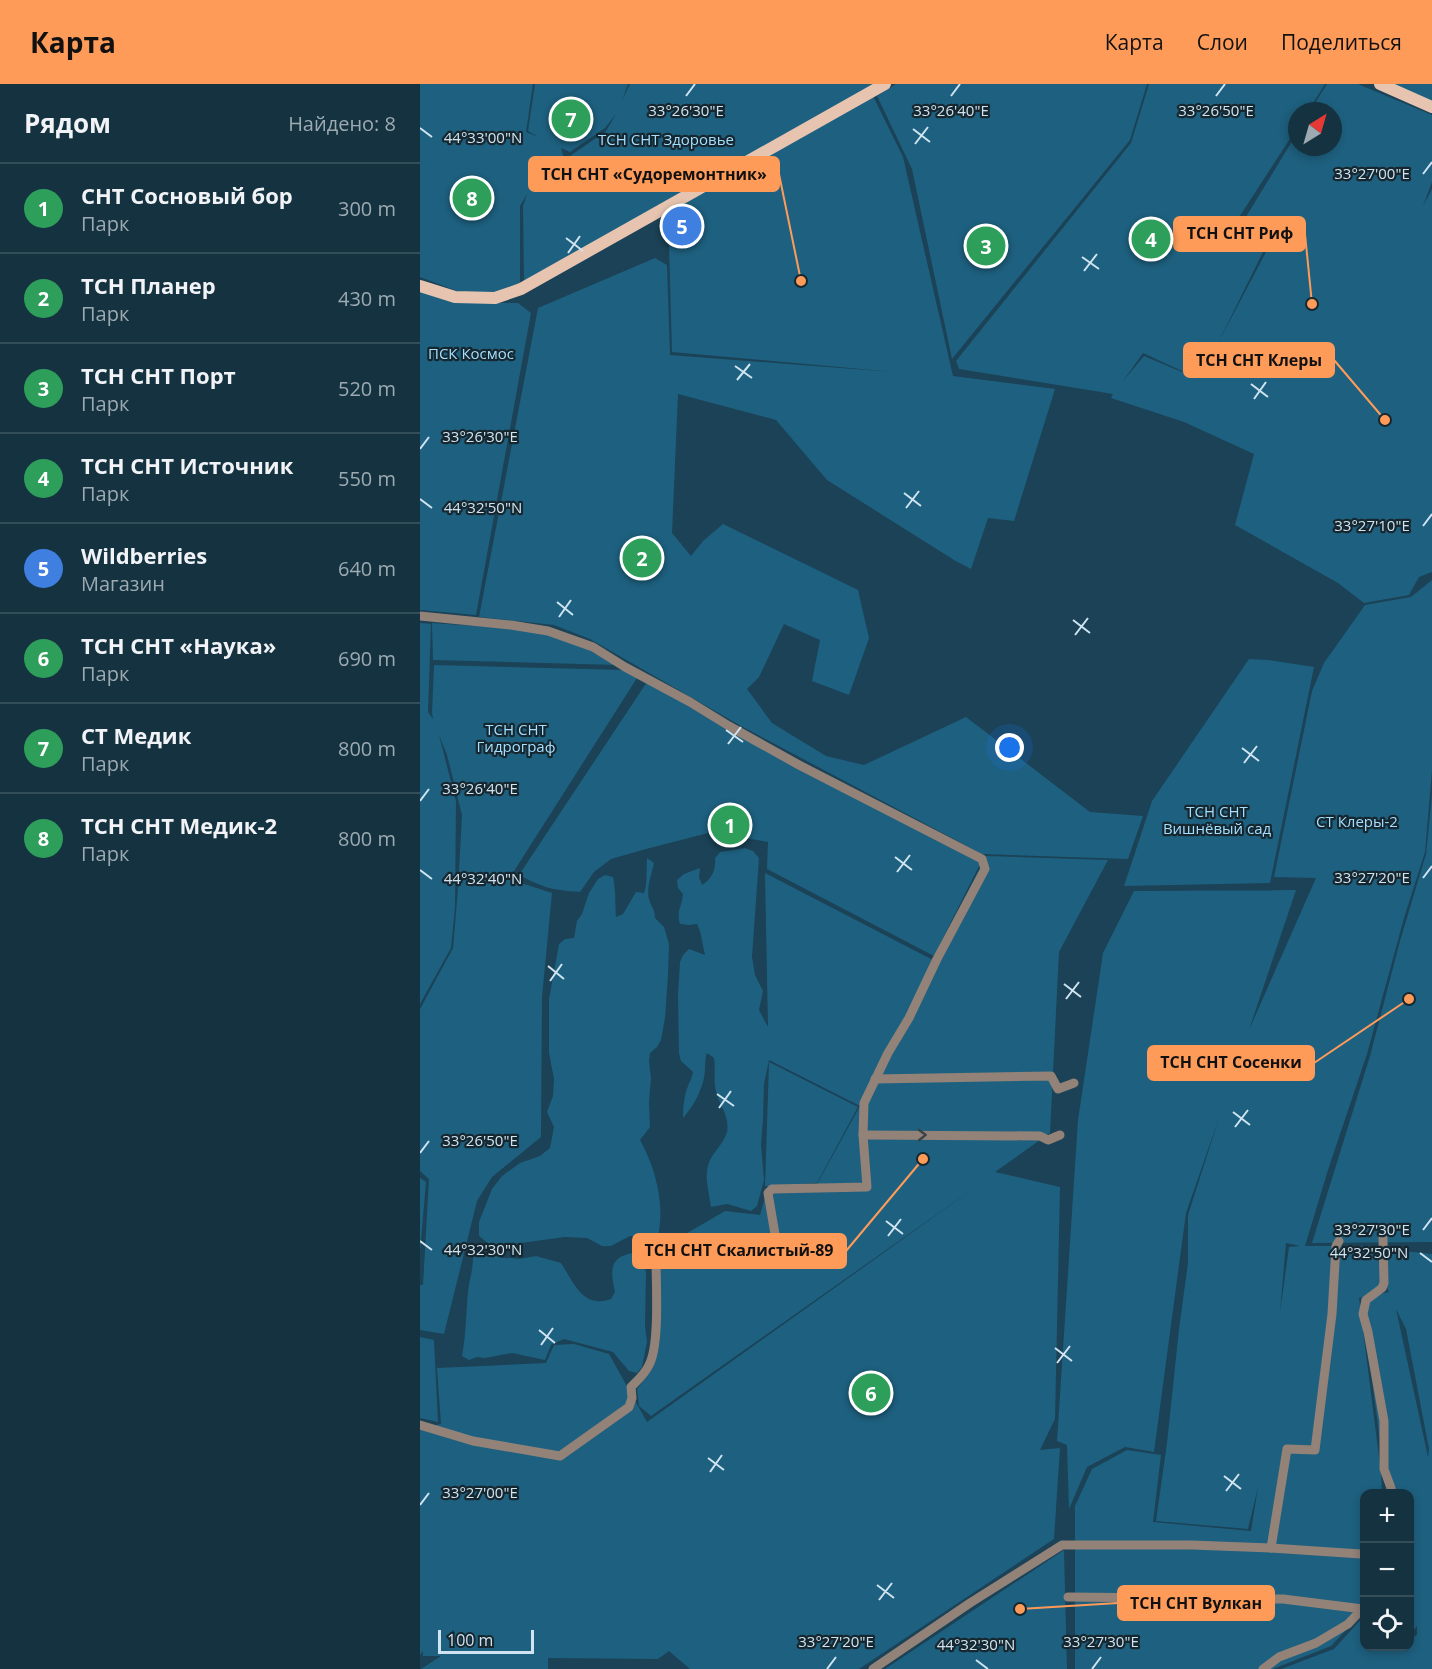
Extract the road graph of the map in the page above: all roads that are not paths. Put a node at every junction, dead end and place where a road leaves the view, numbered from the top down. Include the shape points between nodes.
1 (885, 84) edge
2 (1380, 84) edge
3 (1432, 107) edge
4 (420, 286) edge
5 (420, 616) edge
6 (875, 1079) junction
7 (1074, 1083) dead end
8 (863, 1135) junction
9 (1060, 1135) dead end
10 (1383, 1238) dead end
11 (1339, 1241) dead end
12 (420, 1425) edge
13 (1391, 1489) edge
14 (1271, 1548) junction
15 (1360, 1554) edge
16 (1068, 1597) dead end
17 (1360, 1608) edge
18 (1360, 1612) edge
19 (873, 1669) edge
20 (1263, 1669) edge

1 - 4 main road via 522,289 495,298 455,297
2 - 3 main road
5 - 6 street via 548,631 593,647 799,765 982,859 985,869
6 - 7 street via 1051,1076 1058,1089
6 - 8 street via 864,1103
8 -> 9 street via 1040,1136 1048,1140
8 - 12 street via 867,1187 772,1189 768,1194 777,1246 661,1251 656,1259 651,1363 632,1387 629,1407 560,1456 473,1441
10 - 13 street via 1384,1283 1366,1300 1363,1314 1384,1420 1384,1469
11 - 14 street via 1315,1450 1287,1449
14 - 15 street
14 - 19 street via 1062,1545
16 - 17 street via 1283,1599
18 - 20 street via 1316,1643 1279,1657

